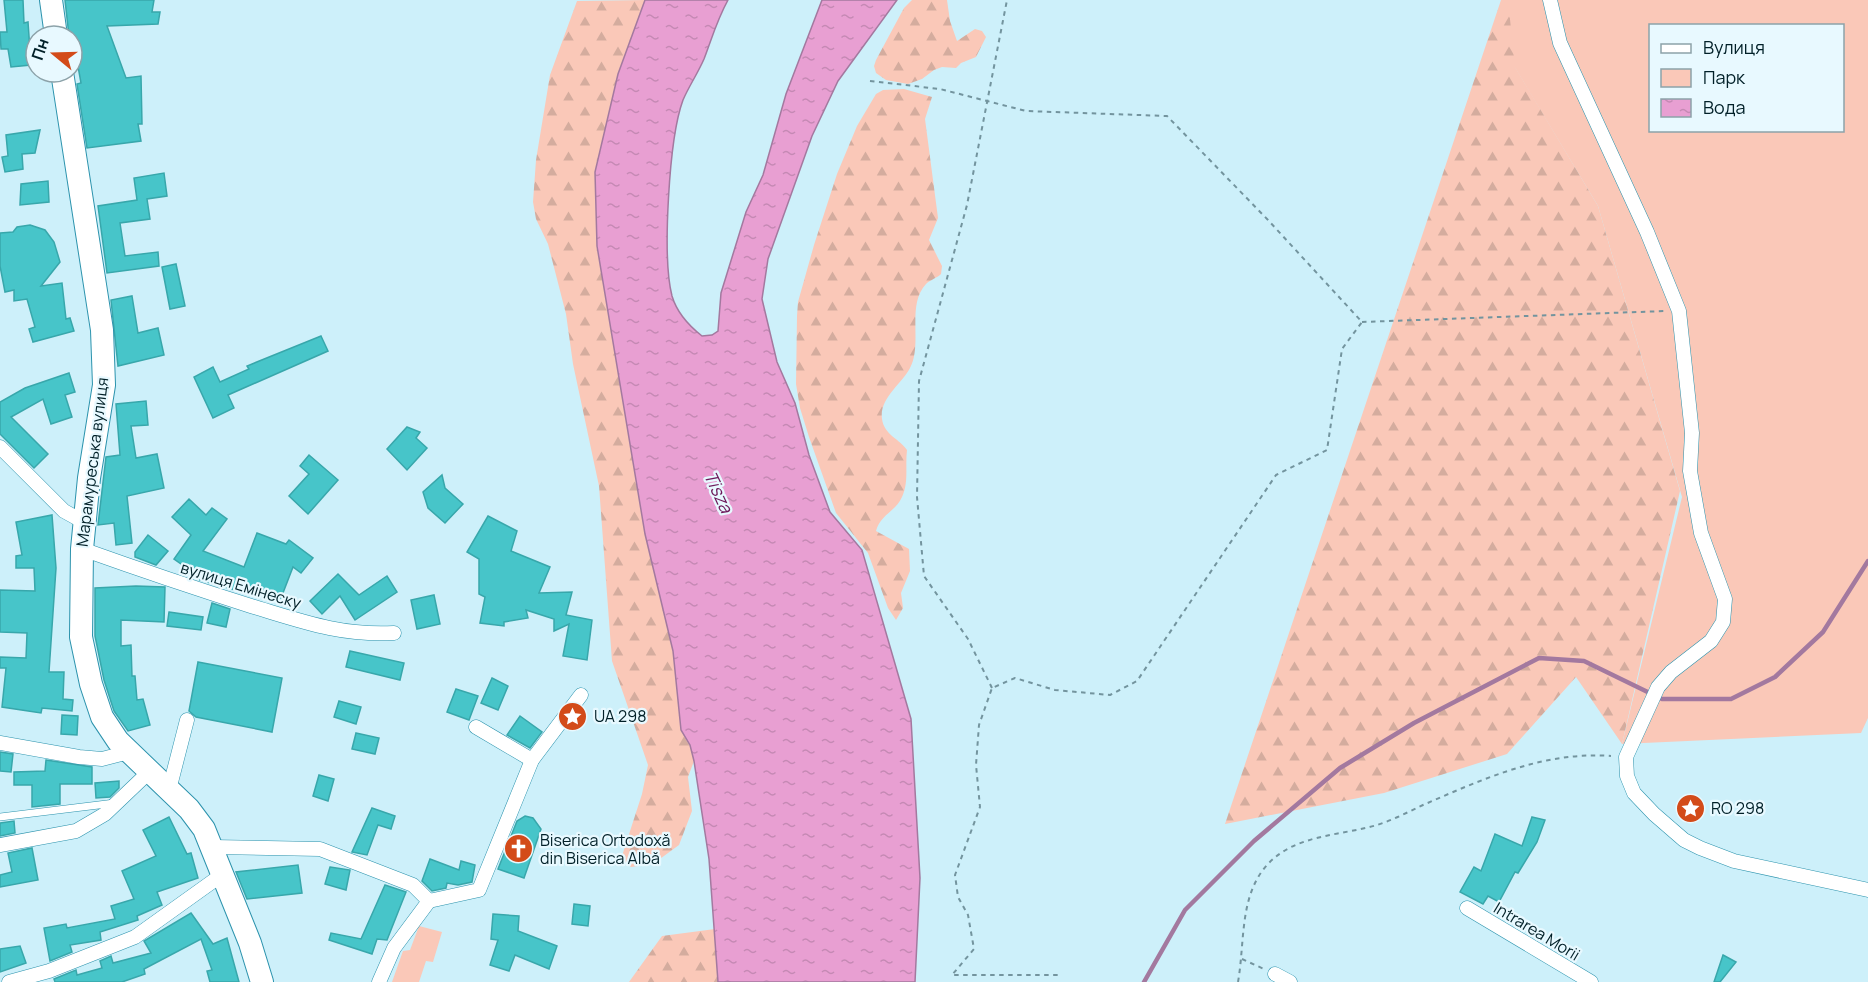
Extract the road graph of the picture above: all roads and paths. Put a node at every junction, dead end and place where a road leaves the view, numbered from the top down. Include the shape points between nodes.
1 (51, 0) edge
2 (1007, 0) edge
3 (1550, 0) edge
4 (54, 24) edge
5 (870, 81) dead end
6 (64, 84) edge
7 (988, 101) junction
8 (1679, 310) junction
9 (1362, 322) junction
10 (0, 447) edge
11 (84, 522) junction
12 (82, 549) junction
13 (394, 633) dead end
14 (993, 688) junction
15 (582, 696) dead end
16 (187, 720) dead end
17 (476, 727) dead end
18 (0, 743) edge
19 (129, 752) junction
20 (1626, 757) junction
21 (532, 760) junction
22 (148, 773) junction
23 (169, 790) junction
24 (117, 802) junction
25 (0, 817) edge
26 (0, 845) edge
27 (213, 847) junction
28 (223, 874) junction
29 (1868, 890) edge
30 (429, 901) junction
31 (1467, 908) dead end
32 (1242, 959) junction
33 (1275, 974) joint
34 (1062, 975) dead end
35 (9, 982) edge
36 (262, 982) edge
37 (379, 982) edge
38 (1238, 982) edge
39 (1290, 982) edge
40 (1592, 982) edge

1 - 4 main road
2 - 7 path
3 - 8 street via 1560,43
5 - 7 path via 940,89
6 - 11 main road, Марамуреська вулиця via 102,330 104,385
7 - 9 path via 1026,111 1167,116
7 - 14 path via 967,205 919,381 917,497 924,576 969,639
8 - 9 path
8 - 20 street via 1692,433 1690,471 1701,533 1725,599 1723,622 1711,641 1658,687
9 - 14 path via 1342,349 1327,450 1276,475 1137,681 1110,695 1056,690 1015,678
10 - 11 street via 64,511
11 - 12 main road, Марамуреська вулиця
12 - 13 street, вулиця Емінеску via 324,627 360,635
12 - 19 main road, Марамуреська вулиця via 81,637 91,684 102,717
14 - 34 path via 979,725 976,765 980,807 955,876 974,949 952,975
15 - 21 street
16 - 23 street
17 - 21 street
18 - 19 street via 102,759
19 - 22 main road, Марамуреська вулиця
20 - 29 street via 1627,777 1634,793 1684,840 1734,861
20 - 32 path via 1585,754 1551,759 1493,775 1377,825 1316,838 1283,851 1266,866 1247,898
21 - 30 street via 479,890
22 - 23 main road, Марамуреська вулиця
22 - 24 street
23 - 27 main road, Марамуреська вулиця via 194,816
24 - 25 lane
24 - 26 street via 76,831
27 - 28 main road, Марамуреська вулиця
27 - 30 street via 320,849 412,885
28 - 35 street via 135,937 49,971
28 - 36 main road, Марамуреська вулиця
30 - 37 street via 394,948
31 - 40 street, Intrarea Morii
32 - 33 path
32 - 38 path
33 - 39 street

